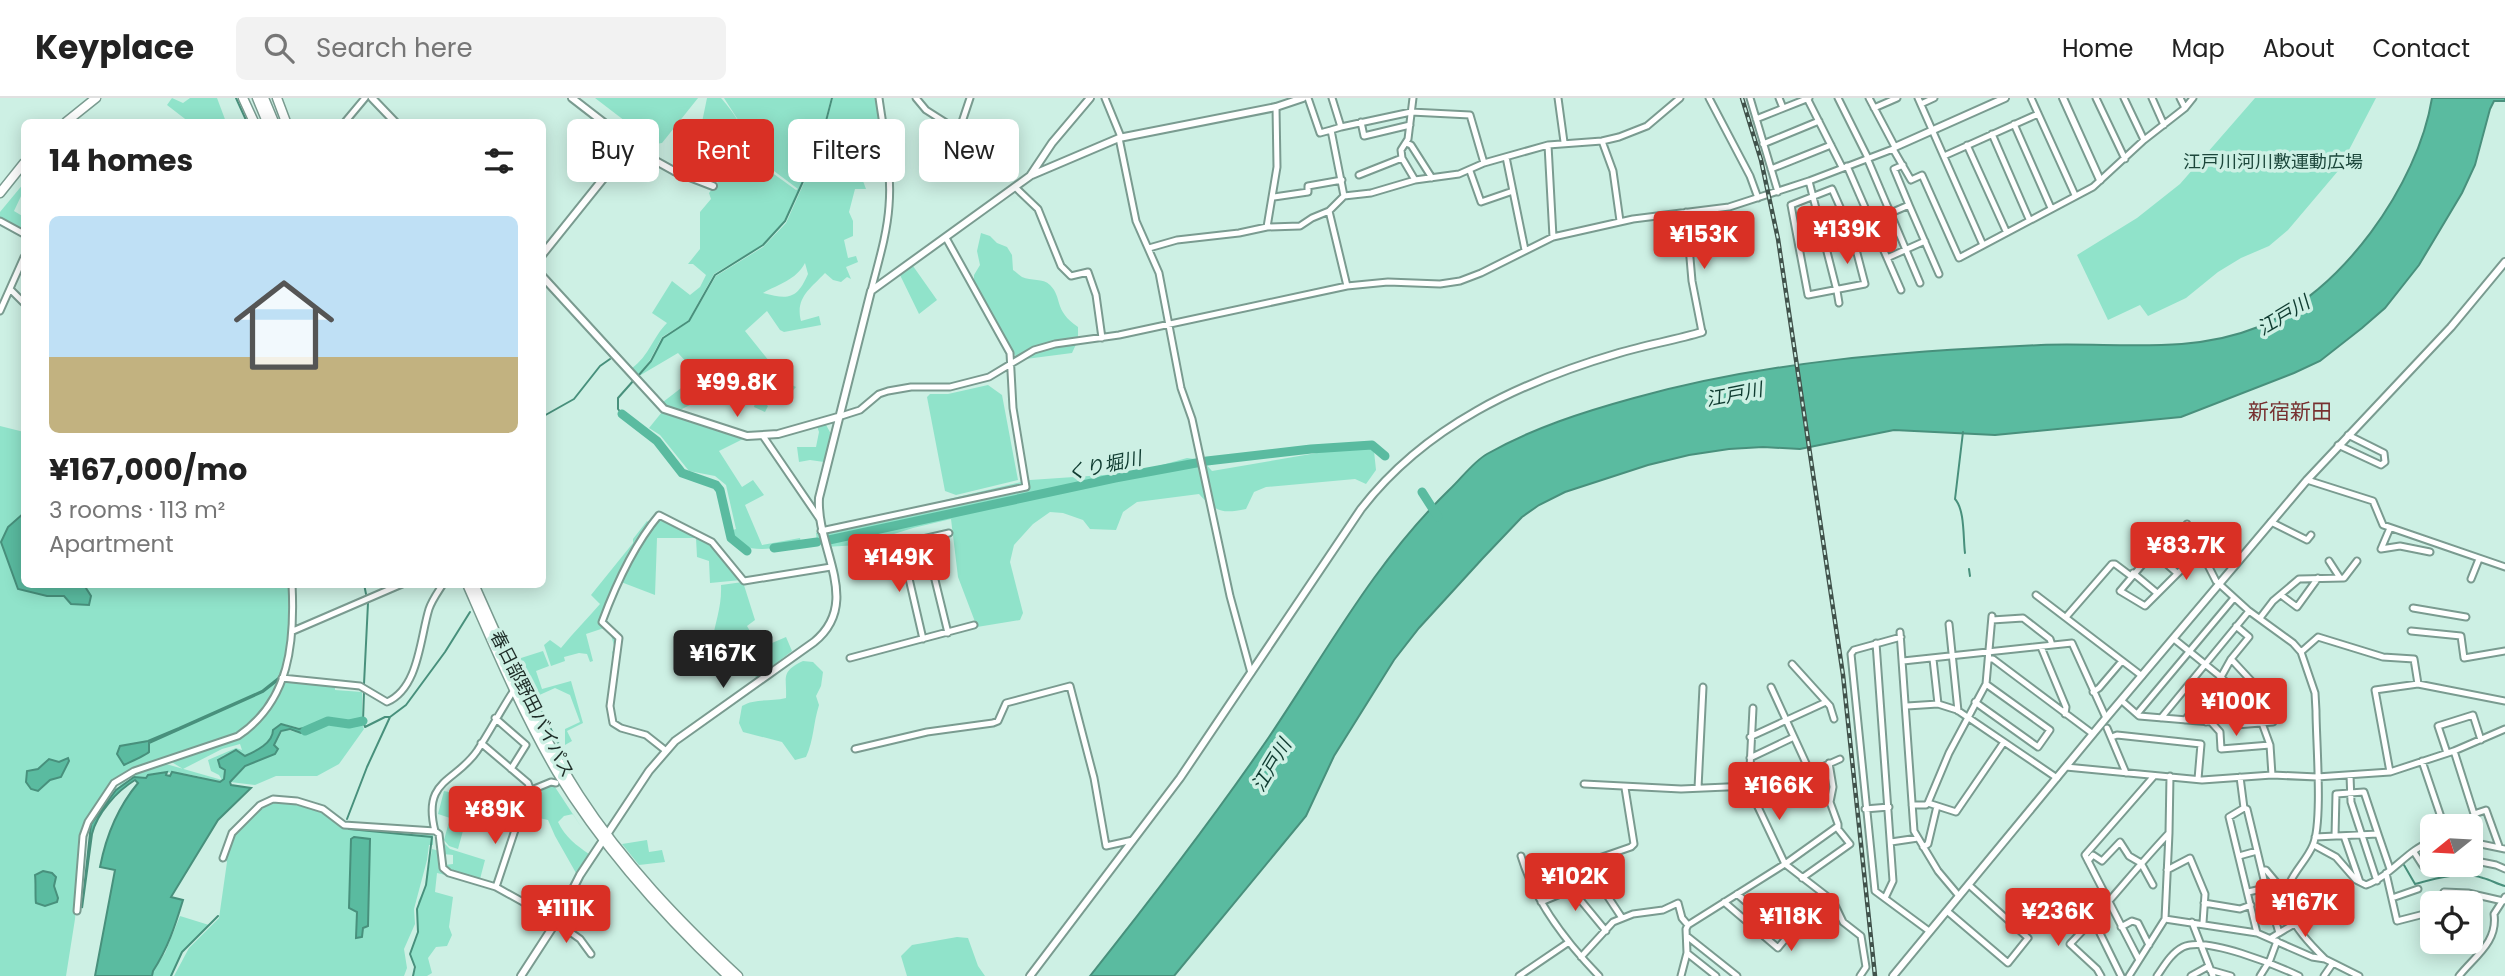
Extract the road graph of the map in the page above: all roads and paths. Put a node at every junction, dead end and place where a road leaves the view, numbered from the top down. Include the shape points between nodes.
1 (96, 98) edge
2 (243, 98) edge
3 (257, 98) edge
4 (264, 98) edge
5 (277, 98) edge
6 (365, 98) edge
7 (372, 98) edge
8 (572, 98) edge
9 (879, 98) edge
10 (916, 98) edge
11 (970, 98) edge
12 (1090, 98) edge
13 (1105, 98) edge
14 (1303, 98) edge
15 (1308, 98) edge
16 (1332, 98) edge
17 (1413, 98) edge
18 (1558, 98) edge
19 (1680, 98) edge
20 (1709, 98) edge
21 (1750, 98) edge
22 (1779, 98) edge
23 (1808, 98) edge
24 (1838, 98) edge
25 (1869, 98) edge
26 (1897, 98) edge
27 (1934, 98) edge
28 (2005, 98) edge
29 (2031, 98) edge
30 (2063, 98) edge
31 (2096, 98) edge
32 (2124, 98) edge
33 (2152, 98) edge
34 (2180, 98) edge
35 (2193, 98) edge
36 (1919, 101) edge
37 (1276, 107) junction
38 (1783, 108) junction
39 (1874, 108) junction
40 (2185, 108) junction
41 (1411, 111) junction
42 (2038, 114) junction
43 (1756, 118) junction
44 (70, 119) edge
45 (253, 119) edge
46 (266, 119) edge
47 (273, 119) edge
48 (285, 119) edge
49 (348, 119) edge
50 (392, 119) edge
51 (599, 119) edge
52 (1819, 121) junction
53 (1361, 122) junction
54 (2014, 124) junction
55 (1410, 125) junction
56 (2164, 125) junction
57 (1340, 127) junction
58 (1331, 130) junction
59 (1932, 130) junction
60 (1992, 134) junction
61 (1120, 137) junction
62 (2144, 140) junction
63 (1602, 141) junction
64 (1564, 142) junction
65 (1406, 143) junction
66 (1763, 144) junction
67 (1548, 145) junction
68 (1831, 145) junction
69 (1967, 145) junction
70 (1894, 148) junction
71 (1944, 156) junction
72 (1506, 157) junction
73 (1402, 158) junction
74 (1867, 158) junction
75 (2125, 159) junction
76 (659, 162) edge
77 (1484, 163) junction
78 (1903, 164) junction
79 (1845, 166) junction
80 (21, 167) edge
81 (1771, 169) junction
82 (1470, 171) junction
83 (1359, 175) dead end
84 (1030, 176) junction
85 (1432, 178) junction
86 (1342, 180) junction
87 (1415, 180) junction
88 (2101, 180) junction
89 (1809, 181) junction
90 (601, 182) edge
91 (713, 186) dead end
92 (1015, 187) junction
93 (1513, 191) junction
94 (1778, 192) junction
95 (0, 193) edge
96 (2075, 195) junction
97 (1812, 196) junction
98 (1274, 197) junction
99 (1344, 197) junction
100 (1758, 198) junction
101 (1909, 205) junction
102 (2051, 208) junction
103 (1329, 211) junction
104 (1686, 212) junction
105 (1890, 213) junction
106 (2029, 219) junction
107 (0, 221) edge
108 (1620, 221) junction
109 (1871, 221) junction
110 (1267, 227) junction
111 (2006, 231) junction
112 (21, 232) edge
113 (1553, 237) junction
114 (946, 238) junction
115 (1853, 239) junction
116 (1925, 242) junction
117 (1983, 245) junction
118 (1149, 248) junction
119 (546, 250) edge
120 (1525, 250) junction
121 (1906, 250) junction
122 (1886, 258) junction
123 (2505, 262) edge
124 (21, 264) edge
125 (1939, 274) dead end
126 (546, 280) edge
127 (1920, 283) dead end
128 (1347, 286) junction
129 (10, 289) junction
130 (1901, 290) dead end
131 (871, 291) junction
132 (1837, 291) junction
133 (21, 300) edge
134 (1839, 303) dead end
135 (0, 312) edge
136 (1168, 324) junction
137 (1702, 332) joint
138 (1102, 338) junction
139 (1010, 364) junction
140 (838, 417) junction
141 (2348, 435) junction
142 (763, 436) junction
143 (2338, 445) junction
144 (2307, 480) junction
145 (819, 518) junction
146 (2271, 522) junction
147 (2188, 524) dead end
148 (2390, 528) junction
149 (821, 533) junction
150 (949, 533) dead end
151 (2311, 535) dead end
152 (925, 539) junction
153 (2200, 551) junction
154 (2430, 552) dead end
155 (2479, 559) junction
156 (2329, 561) dead end
157 (2357, 561) dead end
158 (831, 567) junction
159 (2505, 568) edge
160 (2177, 573) junction
161 (2132, 575) junction
162 (2318, 578) junction
163 (2340, 578) junction
164 (2471, 579) dead end
165 (2219, 583) junction
166 (292, 588) edge
167 (393, 588) edge
168 (441, 588) edge
169 (469, 588) edge
170 (476, 588) edge
171 (2157, 593) junction
172 (2036, 595) dead end
173 (2281, 595) junction
174 (2235, 598) junction
175 (2413, 608) dead end
176 (2249, 611) junction
177 (2066, 617) junction
178 (2466, 617) dead end
179 (2260, 618) junction
180 (1949, 624) dead end
181 (974, 625) dead end
182 (2236, 626) junction
183 (293, 631) junction
184 (2411, 631) dead end
185 (948, 634) junction
186 (923, 639) junction
187 (2174, 639) junction
188 (1876, 643) junction
189 (2052, 645) junction
190 (2041, 646) junction
191 (2505, 651) edge
192 (2190, 652) junction
193 (2301, 652) junction
194 (1989, 655) junction
195 (1952, 657) junction
196 (850, 658) dead end
197 (1933, 659) junction
198 (2231, 659) junction
199 (1903, 661) junction
200 (2122, 661) junction
201 (1792, 664) dead end
202 (2205, 665) junction
203 (1251, 674) junction
204 (2142, 676) junction
205 (2221, 677) junction
206 (282, 678) junction
207 (1986, 684) junction
208 (2418, 684) junction
209 (1703, 687) dead end
210 (1771, 687) dead end
211 (514, 690) junction
212 (2093, 692) junction
213 (2122, 701) junction
214 (2505, 701) edge
215 (1826, 702) junction
216 (1975, 702) junction
217 (1938, 704) junction
218 (1907, 706) junction
219 (1753, 708) dead end
220 (1958, 712) junction
221 (2066, 714) junction
222 (2137, 714) junction
223 (1967, 716) junction
224 (2106, 718) junction
225 (2161, 718) junction
226 (495, 719) junction
227 (1833, 719) dead end
228 (1786, 720) junction
229 (2185, 720) junction
230 (2206, 722) junction
231 (2262, 723) junction
232 (2107, 728) dead end
233 (2504, 731) edge
234 (2093, 734) junction
235 (1750, 737) junction
236 (1794, 737) junction
237 (2112, 737) junction
238 (2481, 740) junction
239 (2004, 742) junction
240 (481, 743) junction
241 (2270, 745) junction
242 (855, 749) dead end
243 (665, 750) junction
244 (2454, 751) junction
245 (2447, 753) junction
246 (1750, 758) junction
247 (1840, 759) dead end
248 (2422, 761) junction
249 (1829, 763) junction
250 (2066, 767) junction
251 (511, 769) junction
252 (1810, 772) junction
253 (2390, 772) junction
254 (2126, 773) junction
255 (2155, 775) junction
256 (2272, 775) junction
257 (2350, 775) junction
258 (2170, 776) junction
259 (2317, 777) junction
260 (2057, 778) junction
261 (2240, 778) junction
262 (2198, 779) junction
263 (556, 783) dead end
264 (1584, 784) dead end
265 (1749, 785) junction
266 (1780, 786) junction
267 (1625, 788) junction
268 (1699, 788) junction
269 (531, 791) junction
270 (2350, 793) junction
271 (522, 794) dead end
272 (1830, 802) junction
273 (1928, 803) junction
274 (1912, 805) junction
275 (1937, 806) junction
276 (1889, 807) junction
277 (2244, 808) junction
278 (1865, 809) junction
279 (2440, 814) edge
280 (520, 815) dead end
281 (1838, 826) junction
282 (435, 831) junction
283 (2169, 833) junction
284 (2378, 834) junction
285 (2361, 835) junction
286 (2315, 836) junction
287 (2335, 836) junction
288 (2344, 836) junction
289 (606, 838) junction
290 (1918, 838) junction
291 (1133, 840) junction
292 (1891, 842) junction
293 (2483, 844) edge
294 (2314, 845) junction
295 (1923, 848) junction
296 (2420, 848) edge
297 (2502, 848) edge
298 (2257, 851) junction
299 (2414, 852) junction
300 (1521, 856) dead end
301 (2239, 856) junction
302 (223, 858) dead end
303 (2088, 861) junction
304 (2420, 861) edge
305 (1585, 862) junction
306 (2483, 862) edge
307 (2141, 863) junction
308 (1785, 864) junction
309 (2505, 869) edge
310 (2167, 870) junction
311 (2262, 870) junction
312 (2388, 871) junction
313 (1802, 878) junction
314 (1530, 881) junction
315 (2377, 881) junction
316 (2360, 882) junction
317 (1969, 885) junction
318 (2153, 885) dead end
319 (496, 887) junction
320 (2266, 888) junction
321 (2418, 890) dead end
322 (2248, 892) junction
323 (1737, 894) junction
324 (2287, 894) junction
325 (2483, 895) edge
326 (1959, 896) junction
327 (1885, 898) junction
328 (2392, 898) junction
329 (2504, 899) edge
330 (1541, 902) junction
331 (1724, 902) junction
332 (2109, 903) junction
333 (2204, 903) junction
334 (2251, 905) junction
335 (78, 911) dead end
336 (1947, 911) junction
337 (2420, 915) edge
338 (1761, 916) junction
339 (1622, 918) junction
340 (2094, 919) junction
341 (2165, 919) junction
342 (556, 921) junction
343 (2192, 922) junction
344 (2203, 923) junction
345 (2296, 923) junction
346 (1688, 925) junction
347 (1752, 926) junction
348 (2122, 927) junction
349 (1606, 931) junction
350 (1929, 931) junction
351 (2256, 933) junction
352 (2279, 933) junction
353 (1688, 937) junction
354 (2271, 938) junction
355 (1569, 942) junction
356 (2277, 942) junction
357 (2200, 943) junction
358 (2149, 945) junction
359 (1687, 953) junction
360 (590, 954) dead end
361 (1581, 957) junction
362 (2325, 959) junction
363 (2139, 961) junction
364 (2269, 962) junction
365 (2333, 963) junction
366 (2211, 971) edge
367 (521, 976) edge
368 (728, 976) edge
369 (738, 976) edge
370 (1030, 976) edge
371 (1519, 976) edge
372 (1599, 976) edge
373 (1681, 976) edge
374 (1716, 976) edge
375 (1737, 976) edge
376 (1860, 976) edge
377 (1893, 976) edge
378 (2101, 976) edge
379 (2121, 976) edge
380 (2129, 976) edge
381 (2157, 976) edge
382 (2191, 976) edge
383 (2231, 976) edge
384 (2260, 976) edge
385 (2299, 976) edge
386 (2324, 976) edge
387 (2359, 976) edge
388 (2459, 976) edge

1 - 44 main road
2 - 45 main road
3 - 46 main road
4 - 47 main road
5 - 48 main road
6 - 49 street
7 - 50 street
8 - 51 street
9 - 131 street via 889,204
10 - 11 street via 959,131
12 - 84 street
13 - 61 street
14 - 37 street
15 - 58 street via 1320,133
16 - 57 street
17 - 41 street
18 - 64 street
19 - 63 street via 1647,126
20 - 100 street
21 - 43 street
22 - 38 street
23 - 38 street
23 - 52 street
24 - 74 street
25 - 39 street
26 - 39 street
27 - 36 street
28 - 59 street
29 - 42 street
30 - 88 street
31 - 75 street
32 - 62 street
33 - 56 street
34 - 40 street
35 - 40 street
36 - 59 street
37 - 61 street
37 - 98 street
38 - 43 street
39 - 70 street
40 - 56 street
41 - 53 street
41 - 55 street
41 - 77 street via 1470,115
42 - 54 street
42 - 96 street
43 - 66 street
52 - 66 street
52 - 68 street
53 - 55 street via 1364,136
53 - 57 street
54 - 60 street
54 - 102 street
55 - 65 street
56 - 62 street
57 - 58 street
58 - 86 street
59 - 70 street
59 - 71 street
60 - 69 street
60 - 106 street
61 - 84 street
61 - 118 street via 1136,221
62 - 75 street
63 - 64 street
63 - 108 street via 1613,171
64 - 67 street
65 - 73 street
65 - 85 street
66 - 81 street
67 - 72 street
67 - 113 street
68 - 79 street
68 - 81 street
69 - 71 street
69 - 111 street
70 - 74 street
70 - 78 street
71 - 117 street
72 - 77 street
72 - 93 street
73 - 83 street
73 - 87 street
74 - 79 street
74 - 105 street
75 - 88 street
76 - 91 street
77 - 82 street
78 - 101 street via 1894,169
78 - 117 street via 1911,180 1922,175 1959,258
79 - 89 street
79 - 109 street
80 - 95 main road
81 - 94 street
82 - 85 street
82 - 93 street via 1481,202
84 - 92 street
85 - 87 street
86 - 98 street
86 - 99 street
87 - 99 street
88 - 96 street
89 - 94 street
89 - 97 street
90 - 119 street
92 - 114 street
92 - 138 street via 1038,209 1062,266 1071,276 1088,272
93 - 120 street
94 - 100 street
96 - 102 street
97 - 115 street via 1832,189
97 - 132 street
97 - 132 street via 1791,205 1808,295
98 - 110 street
99 - 103 street
100 - 104 street
101 - 105 street
101 - 116 street
102 - 106 street
103 - 110 street via 1300,226
103 - 128 street
104 - 108 street
104 - 137 street
105 - 109 street
105 - 121 street
106 - 111 street
107 - 112 street
108 - 113 street
109 - 115 street
109 - 122 street
110 - 118 street
111 - 117 street
113 - 120 street
114 - 131 street
114 - 139 street via 1006,341
115 - 132 street via 1865,284
116 - 121 street
116 - 125 street
118 - 136 street via 1159,272
120 - 128 street via 1453,282
121 - 122 street
121 - 127 street
122 - 130 street
123 - 141 street via 2451,327
124 - 129 street
126 - 142 street via 664,409 730,432
128 - 136 street
129 - 133 street
129 - 135 street
131 - 140 street
132 - 134 street
136 - 138 street
136 - 203 street
137 - 203 street via 1535,380 1434,437 1368,500
138 - 139 street via 1043,346
139 - 140 street via 989,377 964,384 888,391 864,409
139 - 149 street via 1026,487
140 - 142 street
140 - 145 street via 820,486
141 - 143 street
141 - 143 street via 2384,453 2385,462 2381,465
142 - 145 street
143 - 144 street
144 - 146 street
144 - 148 street via 2373,501 2379,520
145 - 149 street
146 - 151 street via 2307,540
146 - 165 street
147 - 153 street
148 - 154 street via 2381,549 2400,546
148 - 155 street
149 - 158 street
150 - 152 street
152 - 185 street
152 - 186 street via 901,544
153 - 160 street
153 - 165 street
155 - 159 street
155 - 164 street
156 - 163 street
157 - 163 street
158 - 243 street via 837,609 822,635
158 - 243 street via 744,581 712,542 659,515 641,537 601,622 619,638 609,711 613,723 646,735
160 - 161 street via 2153,552
160 - 171 street
161 - 171 street
161 - 171 street via 2120,591 2143,607
161 - 177 street via 2112,564
162 - 163 street
162 - 173 street via 2299,579
162 - 173 street via 2297,607
165 - 174 street
165 - 187 street
166 - 183 street
167 - 183 street
168 - 206 street via 430,607 411,676 396,698 387,702 360,686
169 - 211 main road, 春日部野田バイパス
170 - 289 main road, 春日部野田バイパス via 541,729
172 - 177 street
173 - 179 street
174 - 176 street
174 - 192 street
175 - 178 street
176 - 179 street
176 - 182 street
177 - 200 street
179 - 193 street
180 - 195 street
181 - 185 street
182 - 198 street via 2249,637
182 - 202 street
183 - 206 street
184 - 191 street via 2460,636 2464,658
185 - 186 street
186 - 196 street
187 - 192 street
187 - 204 street
188 - 199 street via 1900,635
188 - 276 street
188 - 278 street via 1851,654
189 - 190 street
189 - 194 street via 2023,618 1992,618
189 - 212 street via 2074,645
190 - 194 street
190 - 221 street
192 - 202 street
192 - 222 street
193 - 208 street via 2318,637 2383,657 2414,659
193 - 259 street via 2315,694
194 - 195 street
194 - 207 street
194 - 221 street
195 - 197 street
195 - 220 street
197 - 199 street
197 - 217 street
198 - 205 street
198 - 231 street via 2268,699 2273,722
199 - 218 street
200 - 204 street
200 - 212 street
201 - 215 street
202 - 205 street
202 - 225 street
203 - 291 street
204 - 213 street
205 - 229 street
205 - 231 street
206 - 335 street via 268,707 238,736 134,771 114,783 85,828
207 - 216 street
207 - 216 street via 2050,730 2038,747
208 - 214 street
208 - 253 street via 2375,690
209 - 268 street
210 - 228 street
211 - 226 street
211 - 289 main road, 春日部野田バイパス via 557,772
212 - 224 street
213 - 222 street
213 - 224 street
215 - 227 street
215 - 228 street
216 - 223 street
217 - 218 street
217 - 220 street
218 - 274 street
219 - 235 street
220 - 223 street
221 - 234 street
222 - 225 street
223 - 239 street
223 - 273 street
224 - 234 street
225 - 229 street
226 - 240 street
226 - 251 street via 526,745
228 - 235 street
228 - 236 street
229 - 230 street
230 - 231 street via 2221,706 2236,725
230 - 241 street via 2220,732 2221,748
231 - 241 street
232 - 237 street
233 - 238 street
234 - 250 street
235 - 246 street
236 - 246 street
236 - 252 street
237 - 254 street
237 - 262 street via 2201,744
238 - 244 street
238 - 245 street via 2473,715 2438,726
239 - 260 street
239 - 275 street via 1956,812
240 - 251 street
240 - 282 street via 433,798
241 - 256 street
242 - 291 street via 927,732 987,725 998,720 1006,703 1070,686 1094,778 1105,846
243 - 289 street
244 - 245 street
244 - 297 street via 2474,814 2486,810
245 - 248 street
246 - 265 street
247 - 249 street
248 - 253 street
248 - 279 street
249 - 252 street
249 - 272 street
250 - 254 street
250 - 260 street
251 - 269 street
252 - 266 street
253 - 257 street
254 - 255 street
255 - 258 street
255 - 303 street via 2085,855
256 - 259 street
256 - 261 street
257 - 259 street
257 - 270 street
258 - 262 street
258 - 283 street
259 - 286 street
260 - 317 street
261 - 262 street
261 - 277 street
263 - 269 street
264 - 267 street
265 - 266 street
265 - 268 street
265 - 308 street
266 - 272 street
267 - 268 street
267 - 305 street via 1634,845
269 - 271 street
270 - 284 street via 2364,792
270 - 285 street
270 - 287 street via 2336,794
272 - 281 street
273 - 274 street
273 - 275 street
274 - 290 street
275 - 295 street
276 - 278 street
276 - 292 street
277 - 298 street
277 - 301 street via 2229,817
278 - 327 street via 1875,891
280 - 319 street
281 - 308 street
281 - 313 street via 1850,844
282 - 302 street via 344,825 323,809 273,799 260,805 232,833
282 - 319 street via 443,868
283 - 307 street
283 - 310 street
284 - 285 street
284 - 312 street
285 - 288 street
285 - 315 street
286 - 287 street
286 - 294 street
287 - 288 street
288 - 316 street
289 - 342 street
289 - 368 main road, 春日部野田バイパス via 644,891
289 - 369 main road, 春日部野田バイパス via 691,932
290 - 292 street
290 - 295 street
291 - 370 street
292 - 327 street via 1894,881
293 - 297 street
294 - 316 street via 2336,857
294 - 324 street via 2293,873
295 - 326 street
296 - 299 street
298 - 301 street
298 - 311 street
299 - 304 street
299 - 312 street
300 - 314 street
301 - 322 street
303 - 307 street via 2093,855 2102,861 2120,842 2129,856
303 - 332 street
305 - 314 street
305 - 339 street
306 - 309 street
307 - 318 street
307 - 332 street
308 - 313 street
308 - 323 street
310 - 333 street via 2190,858 2205,894
310 - 341 street
311 - 320 street
311 - 324 street
312 - 315 street
312 - 328 street
313 - 376 street via 1833,901 1843,922 1861,936 1866,967
314 - 330 street
315 - 316 street
317 - 326 street
317 - 336 street via 2028,938 2015,955 2008,963
319 - 342 street
320 - 322 street
320 - 352 street
321 - 328 street
322 - 334 street
323 - 331 street
323 - 338 street
324 - 345 street
325 - 329 street
326 - 336 street
327 - 350 street
328 - 337 street via 2397,921
329 - 388 street via 2494,914 2496,929 2487,945
330 - 349 street via 1573,891
330 - 355 street
331 - 346 street
331 - 347 street
332 - 340 street
332 - 348 street
333 - 334 street via 2239,909
333 - 344 street
334 - 351 street
336 - 350 street
338 - 347 street
338 - 347 street via 1787,937 1778,948
339 - 346 street via 1678,903
339 - 349 street
340 - 378 street via 2070,944
340 - 379 street
341 - 343 street
341 - 358 street
342 - 360 street via 580,939
342 - 367 street
343 - 344 street
343 - 357 street
344 - 351 street
345 - 352 street
345 - 362 street
346 - 353 street
348 - 358 street via 2137,923
348 - 363 street
349 - 361 street
350 - 377 street
351 - 354 street
352 - 354 street
353 - 359 street
353 - 375 street
354 - 356 street
355 - 361 street
355 - 371 street
356 - 362 street
356 - 364 street
357 - 364 street
357 - 366 street
357 - 381 street via 2171,956
358 - 363 street
359 - 373 street
359 - 374 street
361 - 372 street
362 - 365 street
363 - 380 street
364 - 384 street
364 - 385 street
365 - 386 street
365 - 387 street
366 - 382 street
366 - 383 street

